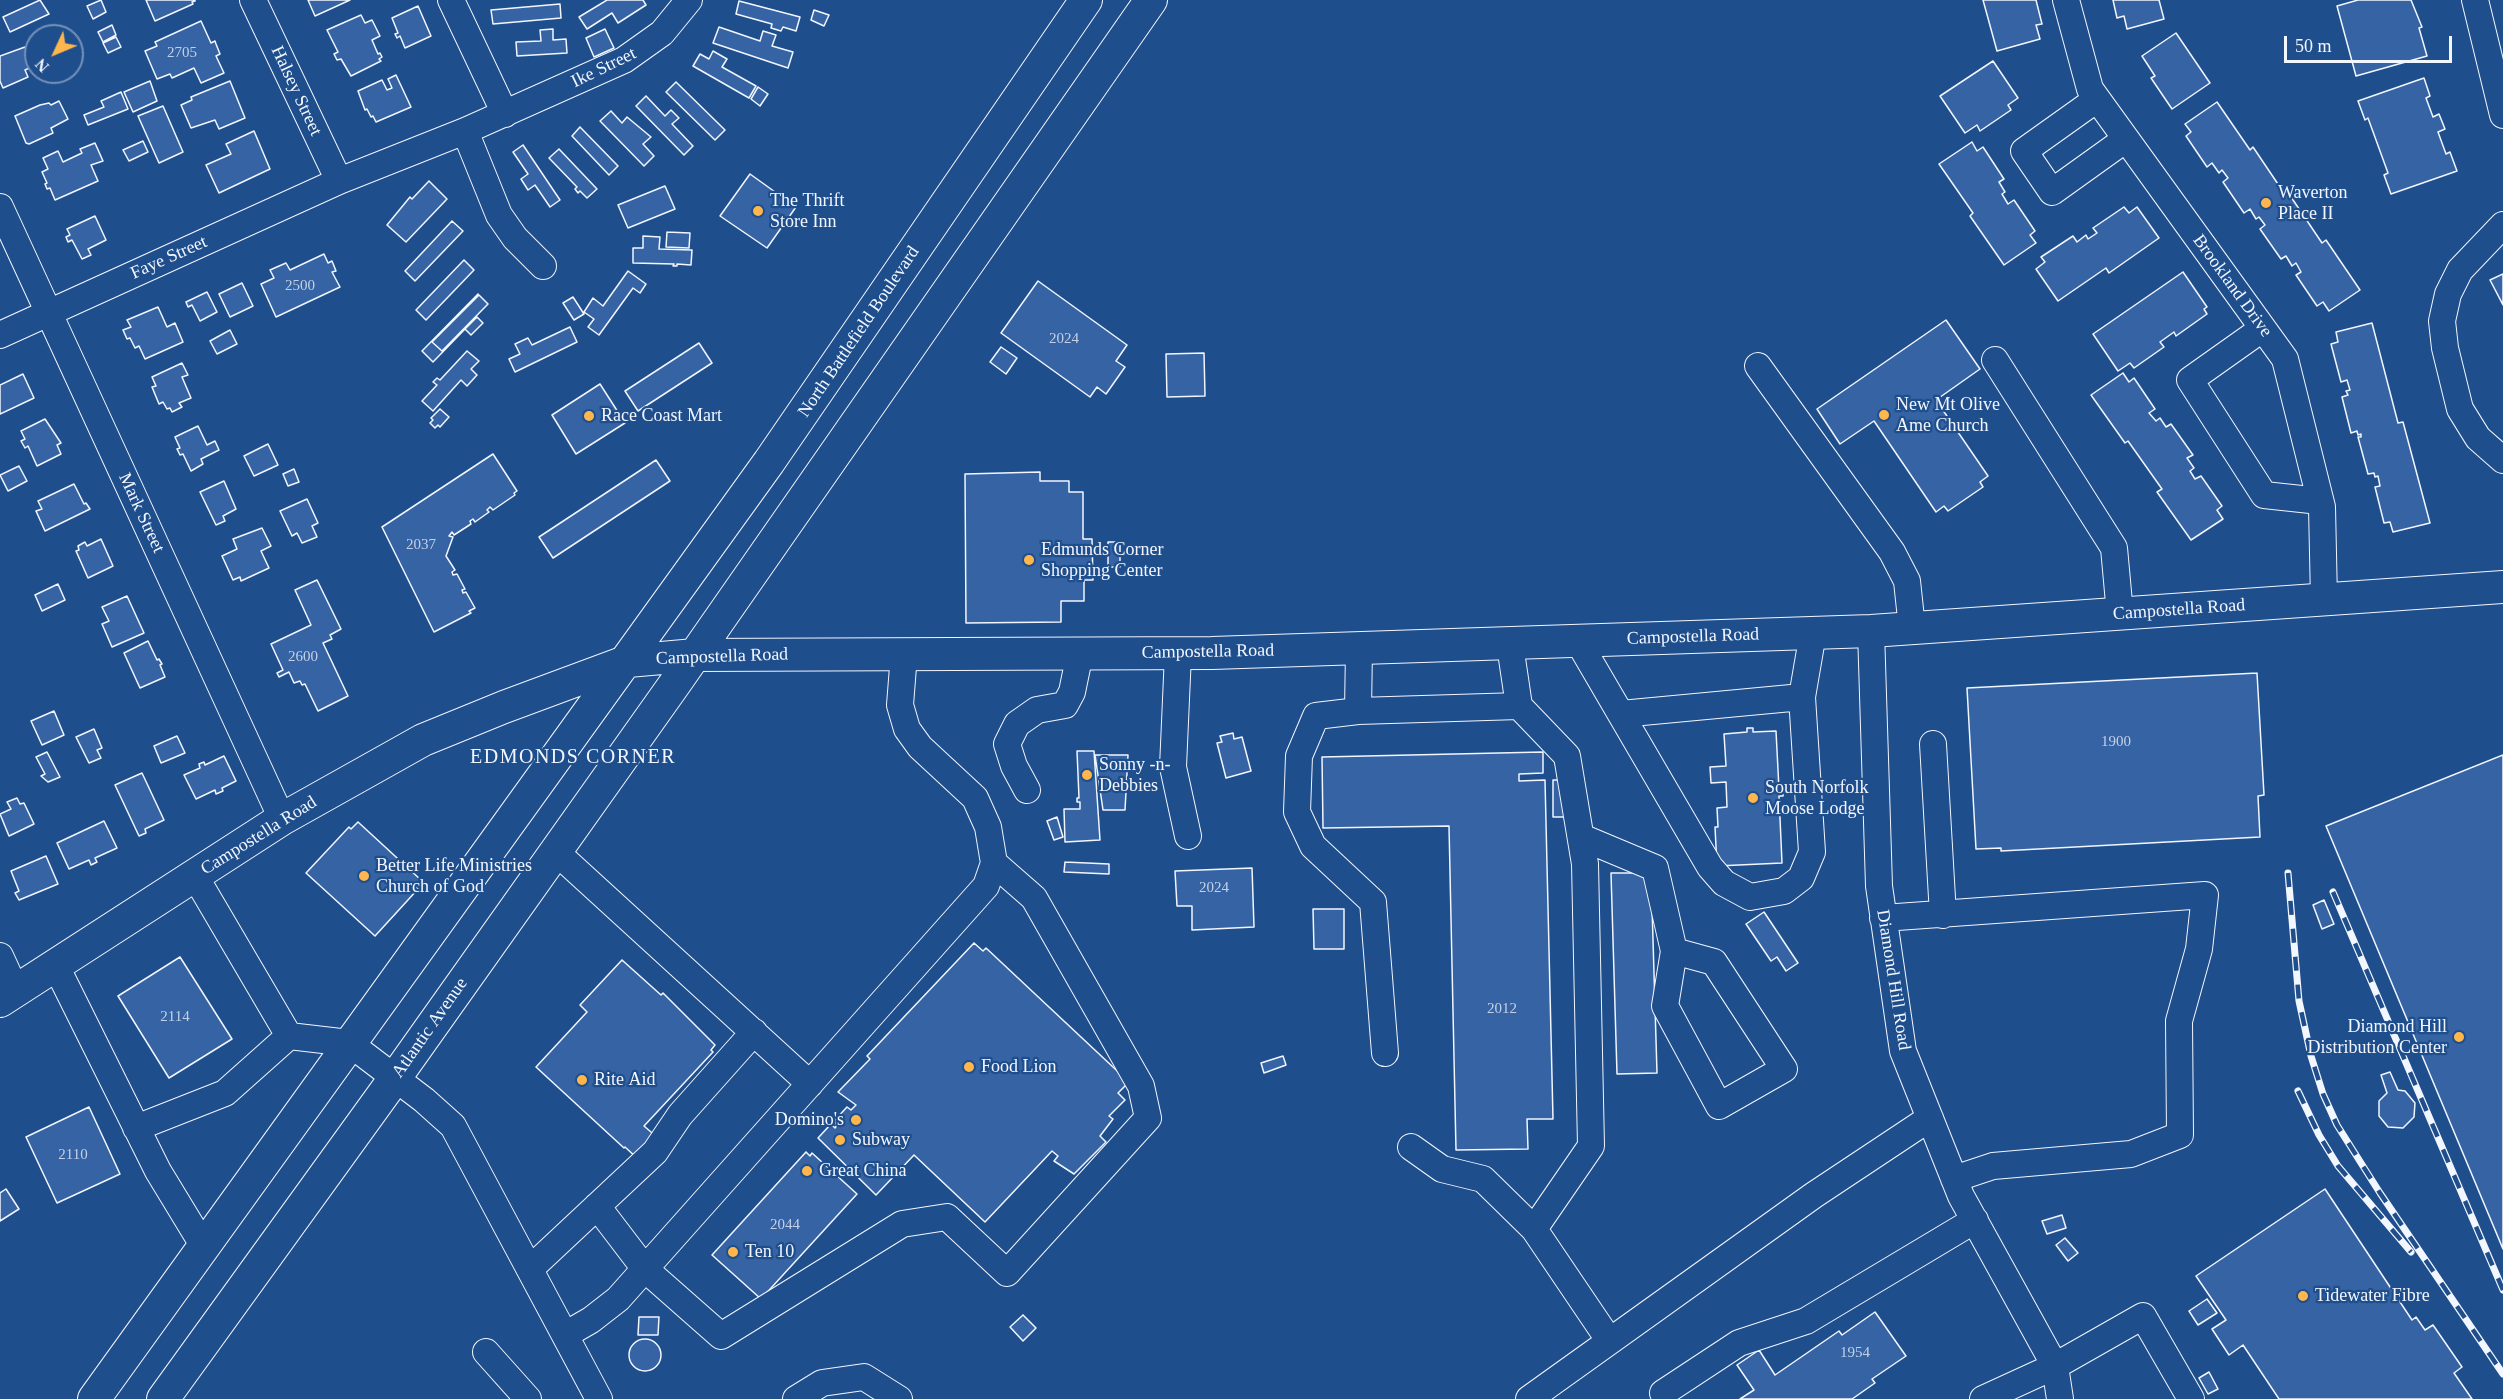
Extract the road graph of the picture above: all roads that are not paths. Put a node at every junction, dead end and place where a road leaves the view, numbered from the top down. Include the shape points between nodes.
1 (254, 0) edge
2 (451, 0) edge
3 (1086, 0) edge
4 (1151, 0) edge
5 (2066, 0) edge
6 (2475, 0) edge
7 (688, 1) edge
8 (2097, 99) junction
9 (505, 114) junction
10 (2503, 115) edge
11 (465, 131) junction
12 (2126, 139) junction
13 (339, 181) junction
14 (0, 207) edge
15 (2503, 225) edge
16 (543, 266) dead end
17 (49, 312) junction
18 (2262, 329) junction
19 (0, 335) edge
20 (1995, 360) dead end
21 (1758, 366) dead end
22 (2503, 460) edge
23 (2320, 501) junction
24 (2503, 587) edge
25 (2324, 600) junction
26 (2120, 614) junction
27 (1912, 628) junction
28 (1871, 631) junction
29 (1813, 633) junction
30 (1578, 641) junction
31 (1510, 645) junction
32 (1359, 648) junction
33 (1080, 653) junction
34 (904, 654) junction
35 (1178, 654) junction
36 (695, 655) junction
37 (628, 661) junction
38 (1802, 697) junction
39 (1519, 706) junction
40 (1358, 711) junction
41 (1621, 714) junction
42 (1933, 744) dead end
43 (1027, 790) dead end
44 (282, 819) junction
45 (1188, 836) dead end
46 (1581, 837) junction
47 (555, 851) junction
48 (994, 863) junction
49 (195, 876) junction
50 (1943, 915) junction
51 (1883, 918) junction
52 (1674, 951) junction
53 (0, 956) edge
54 (56, 966) junction
55 (8, 996) edge
56 (754, 1032) junction
57 (289, 1036) junction
58 (349, 1042) junction
59 (1384, 1053) dead end
60 (395, 1078) junction
61 (810, 1084) junction
62 (1930, 1118) junction
63 (136, 1128) junction
64 (1411, 1147) dead end
65 (1954, 1179) junction
66 (597, 1206) junction
67 (1975, 1220) junction
68 (1534, 1228) junction
69 (203, 1245) junction
70 (530, 1269) junction
71 (645, 1269) junction
72 (565, 1335) junction
73 (1609, 1340) junction
74 (486, 1352) dead end
75 (2055, 1366) junction
76 (1664, 1393) dead end
77 (591, 1396) edge
78 (94, 1399) edge
79 (163, 1399) edge
80 (528, 1399) edge
81 (796, 1399) edge
82 (899, 1399) edge
83 (1529, 1399) edge
84 (1983, 1399) edge
85 (2060, 1399) edge
86 (2191, 1399) edge

1 - 13 street, Halsey Street
2 - 9 street
3 - 37 main road, North Battlefield Boulevard
4 - 36 main road
5 - 8 street, Brookland Drive via 2090,89
6 - 10 street
7 - 9 street, Ike Street via 662,33 638,52
8 - 12 street, Brookland Drive
8 - 12 street via 2024,151 2052,192
9 - 11 street, Ike Street
11 - 13 street, Ike Street
11 - 16 street via 499,215 514,238
12 - 18 street, Brookland Drive
13 - 17 street, Faye Street
14 - 17 street, Mark Street
15 - 22 street via 2460,270 2448,294 2442,321 2460,409 2478,438
17 - 19 street, Faye Street
17 - 44 street, Mark Street
18 - 23 street, Brookland Drive via 2285,359
18 - 23 street via 2190,380 2264,495
20 - 26 street via 2114,548
21 - 27 street via 1892,552 1907,581
23 - 25 street, Brookland Drive
24 - 25 main road, Campostella Road
25 - 26 main road, Campostella Road
26 - 27 main road, Campostella Road
27 - 28 main road, Campostella Road
28 - 29 main road, Campostella Road
28 - 51 street, Diamond Hill Road
29 - 30 main road, Campostella Road
29 - 38 street
30 - 31 main road, Campostella Road
30 - 41 street
31 - 32 main road, Campostella Road
31 - 39 street
32 - 35 main road, Campostella Road
32 - 40 street
33 - 34 main road, Campostella Road
33 - 35 main road, Campostella Road
33 - 43 street via 1072,692 1065,705 1037,710 1017,724 1007,744
34 - 36 main road, Campostella Road
34 - 48 street via 900,705 907,729 920,747 975,798 988,827
35 - 45 street via 1173,768
36 - 37 main road, Campostella Road
36 - 47 main road, Atlantic Avenue
37 - 44 main road, Campostella Road via 423,740
37 - 58 main road
38 - 41 street
38 - 41 street via 1812,852 1801,878 1784,891 1750,897 1724,883 1710,867
39 - 40 street
39 - 46 street via 1567,756
40 - 59 street via 1317,716 1299,756 1297,812 1313,846 1373,902
42 - 50 street
44 - 49 main road, Campostella Road
46 - 52 street via 1655,868
46 - 68 street via 1585,864 1591,1146
47 - 56 street
47 - 60 main road, Atlantic Avenue
48 - 61 street via 986,886
48 - 71 street via 1034,898 1141,1086 1148,1118 1007,1273 947,1217 902,1224 721,1336
49 - 54 main road, Campostella Road
49 - 57 street
50 - 51 street
50 - 65 street via 2205,895 2199,949 2179,1021 2180,1135 2131,1154 1993,1166
51 - 62 street, Diamond Hill Road via 1903,1051
52 - 52 street via 1665,1006 1719,1106 1784,1069 1714,962
53 - 55 street
54 - 55 main road, Campostella Road
54 - 63 street
56 - 61 street
56 - 66 street via 680,1115 655,1152
57 - 58 street
57 - 63 street via 225,1093
58 - 60 street
58 - 69 main road
60 - 70 street via 453,1125
60 - 79 main road, Atlantic Avenue
61 - 71 street
62 - 65 street, Diamond Hill Road
62 - 73 street
63 - 69 street
64 - 68 street via 1442,1169 1483,1179
65 - 67 street, Diamond Hill Road
66 - 70 street
66 - 71 street
67 - 75 street, Diamond Hill Road
67 - 76 street via 1806,1321 1738,1343
68 - 73 street
69 - 78 main road
70 - 72 street
71 - 72 street via 618,1299
72 - 77 street
73 - 83 street
74 - 80 street
75 - 84 street
75 - 85 street
75 - 86 street via 2143,1316
81 - 82 street via 822,1383 864,1377

